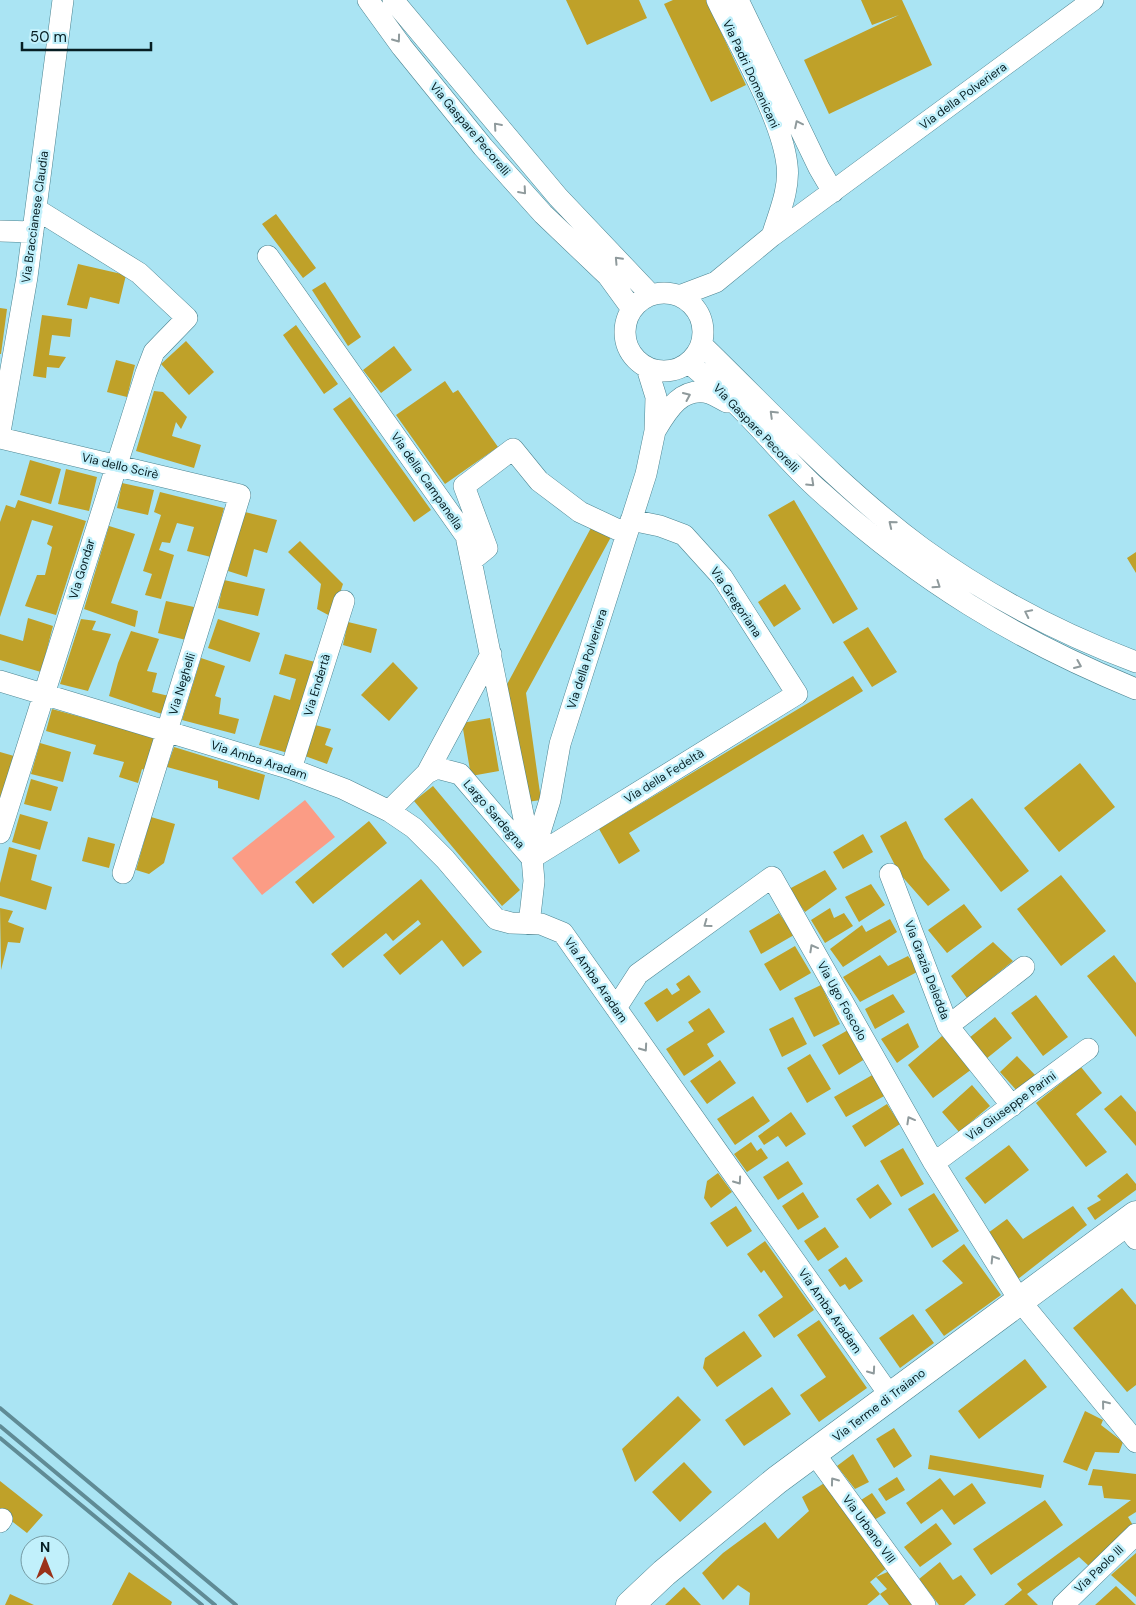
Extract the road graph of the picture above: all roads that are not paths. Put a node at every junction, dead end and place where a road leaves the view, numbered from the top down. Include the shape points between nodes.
1 (63, 0) edge
2 (368, 0) edge
3 (393, 0) edge
4 (717, 0) edge
5 (738, 0) edge
6 (1094, 0) edge
7 (819, 168) junction
8 (787, 182) junction
9 (824, 198) junction
10 (36, 209) junction
11 (0, 231) edge
12 (33, 232) junction
13 (772, 236) junction
14 (268, 256) dead end
15 (716, 282) junction
16 (651, 295) junction
17 (679, 296) junction
18 (632, 309) junction
19 (701, 319) junction
20 (702, 345) junction
21 (679, 367) junction
22 (647, 368) junction
23 (656, 397) junction
24 (738, 406) junction
25 (655, 431) junction
26 (0, 432) edge
27 (0, 438) edge
28 (115, 465) junction
29 (240, 495) joint
30 (629, 527) junction
31 (471, 561) junction
32 (344, 601) dead end
33 (491, 654) junction
34 (1136, 662) edge
35 (0, 681) edge
36 (1136, 689) edge
37 (43, 694) junction
38 (796, 694) joint
39 (168, 732) junction
40 (291, 769) junction
41 (426, 773) junction
42 (389, 811) junction
43 (0, 833) edge
44 (532, 858) junction
45 (124, 873) dead end
46 (890, 874) dead end
47 (529, 924) junction
48 (1024, 967) dead end
49 (616, 1008) junction
50 (948, 1026) junction
51 (1088, 1049) dead end
52 (1012, 1106) junction
53 (934, 1163) junction
54 (1132, 1226) edge
55 (1020, 1300) junction
56 (891, 1397) junction
57 (1136, 1442) edge
58 (814, 1454) junction
59 (1136, 1534) edge
60 (630, 1605) edge
61 (924, 1605) edge
62 (1062, 1605) edge

1 - 10 street, Via Braccianese Claudia
2 -> 18 street, Via Gaspare Pecorelli via 483,147 543,214 608,276
16 -> 3 street, Via Gaspare Pecorelli via 558,196
4 - 8 street, Via Padri Domenicani via 768,106 781,140
7 -> 5 street, Via Padri Domenicani
6 - 9 street, Via della Polveriera
7 - 8 street via 808,166 796,170
7 - 9 street, Via Padri Domenicani
8 - 9 street via 798,196
8 - 13 street, Via Padri Domenicani
9 - 13 street, Via della Polveriera
10 - 12 street, Via Braccianese Claudia
10 - 28 street, Via Gondar via 139,273 187,318 154,352
11 - 12 street
12 - 26 street, Via Braccianese Claudia
13 - 15 street, Via della Polveriera
14 - 31 street, Via della Campanella via 466,536
15 - 17 street, Via della Polveriera
15 - 19 street, Via della Polveriera
16 - 17 street
16 - 18 street
17 - 19 street via 690,303
18 - 22 street via 626,320 626,343 637,361
19 - 20 street
20 - 21 street
34 -> 20 street, Via Gaspare Pecorelli via 1022,610 922,548 860,498
21 - 22 street
21 - 23 street, Via della Polveriera
21 - 24 street, Via Gaspare Pecorelli
22 - 23 street, Via della Polveriera
23 - 25 street, Via della Polveriera
25 -> 24 street via 673,404 695,392 709,393
24 -> 36 street, Via Gaspare Pecorelli via 822,494 882,546 922,575 976,611 1062,658
25 - 30 street, Via della Polveriera via 646,474
27 - 28 street, Via dello Scirè
28 - 29 street, Via dello Scirè
28 - 37 street, Via Gondar
29 - 39 street, Via Neghelli
30 - 31 street, Via Gregoriana via 580,512 539,481 513,449 464,486 487,548
30 - 38 street, Via Gregoriana via 660,526 684,535 722,577
30 - 44 street, Via della Polveriera via 560,744 550,800
31 - 33 street, Via della Campanella
32 - 40 street, Via Endertà
33 - 41 street
33 - 44 street, Via della Campanella
35 - 37 street, Via Amba Aradam
37 - 39 street, Via Amba Aradam
37 - 43 street, Via Gondar
38 - 44 street, Via della Fedeltà
39 - 40 street, Via Amba Aradam
39 - 45 street, Via Neghelli
40 - 42 street, Via Amba Aradam
41 - 42 street
41 - 44 street, Largo Sardegna via 437,768 460,774
42 - 47 street, Via Amba Aradam via 414,828 445,859 496,919
44 - 47 street, Via della Polveriera via 534,881
46 - 50 street, Via Grazia Deledda
47 - 49 street, Via Amba Aradam via 541,924 562,933
48 - 50 street
53 -> 49 street, Via Ugo Foscolo via 772,877 638,974
49 -> 56 street, Via Amba Aradam
50 - 52 street, Via Grazia Deledda
51 - 52 street, Via Giuseppe Parini
52 - 53 street, Via Giuseppe Parini
55 -> 53 street, Via Ugo Foscolo
54 - 55 main road, Via Terme di Traiano
55 - 56 main road, Via Terme di Traiano
57 -> 55 street, Via Ugo Foscolo
56 - 58 main road, Via Terme di Traiano
58 - 60 main road, Via Terme di Traiano via 777,1480
61 -> 58 street, Via Urbano VIII
59 - 62 street, Via Paolo III

